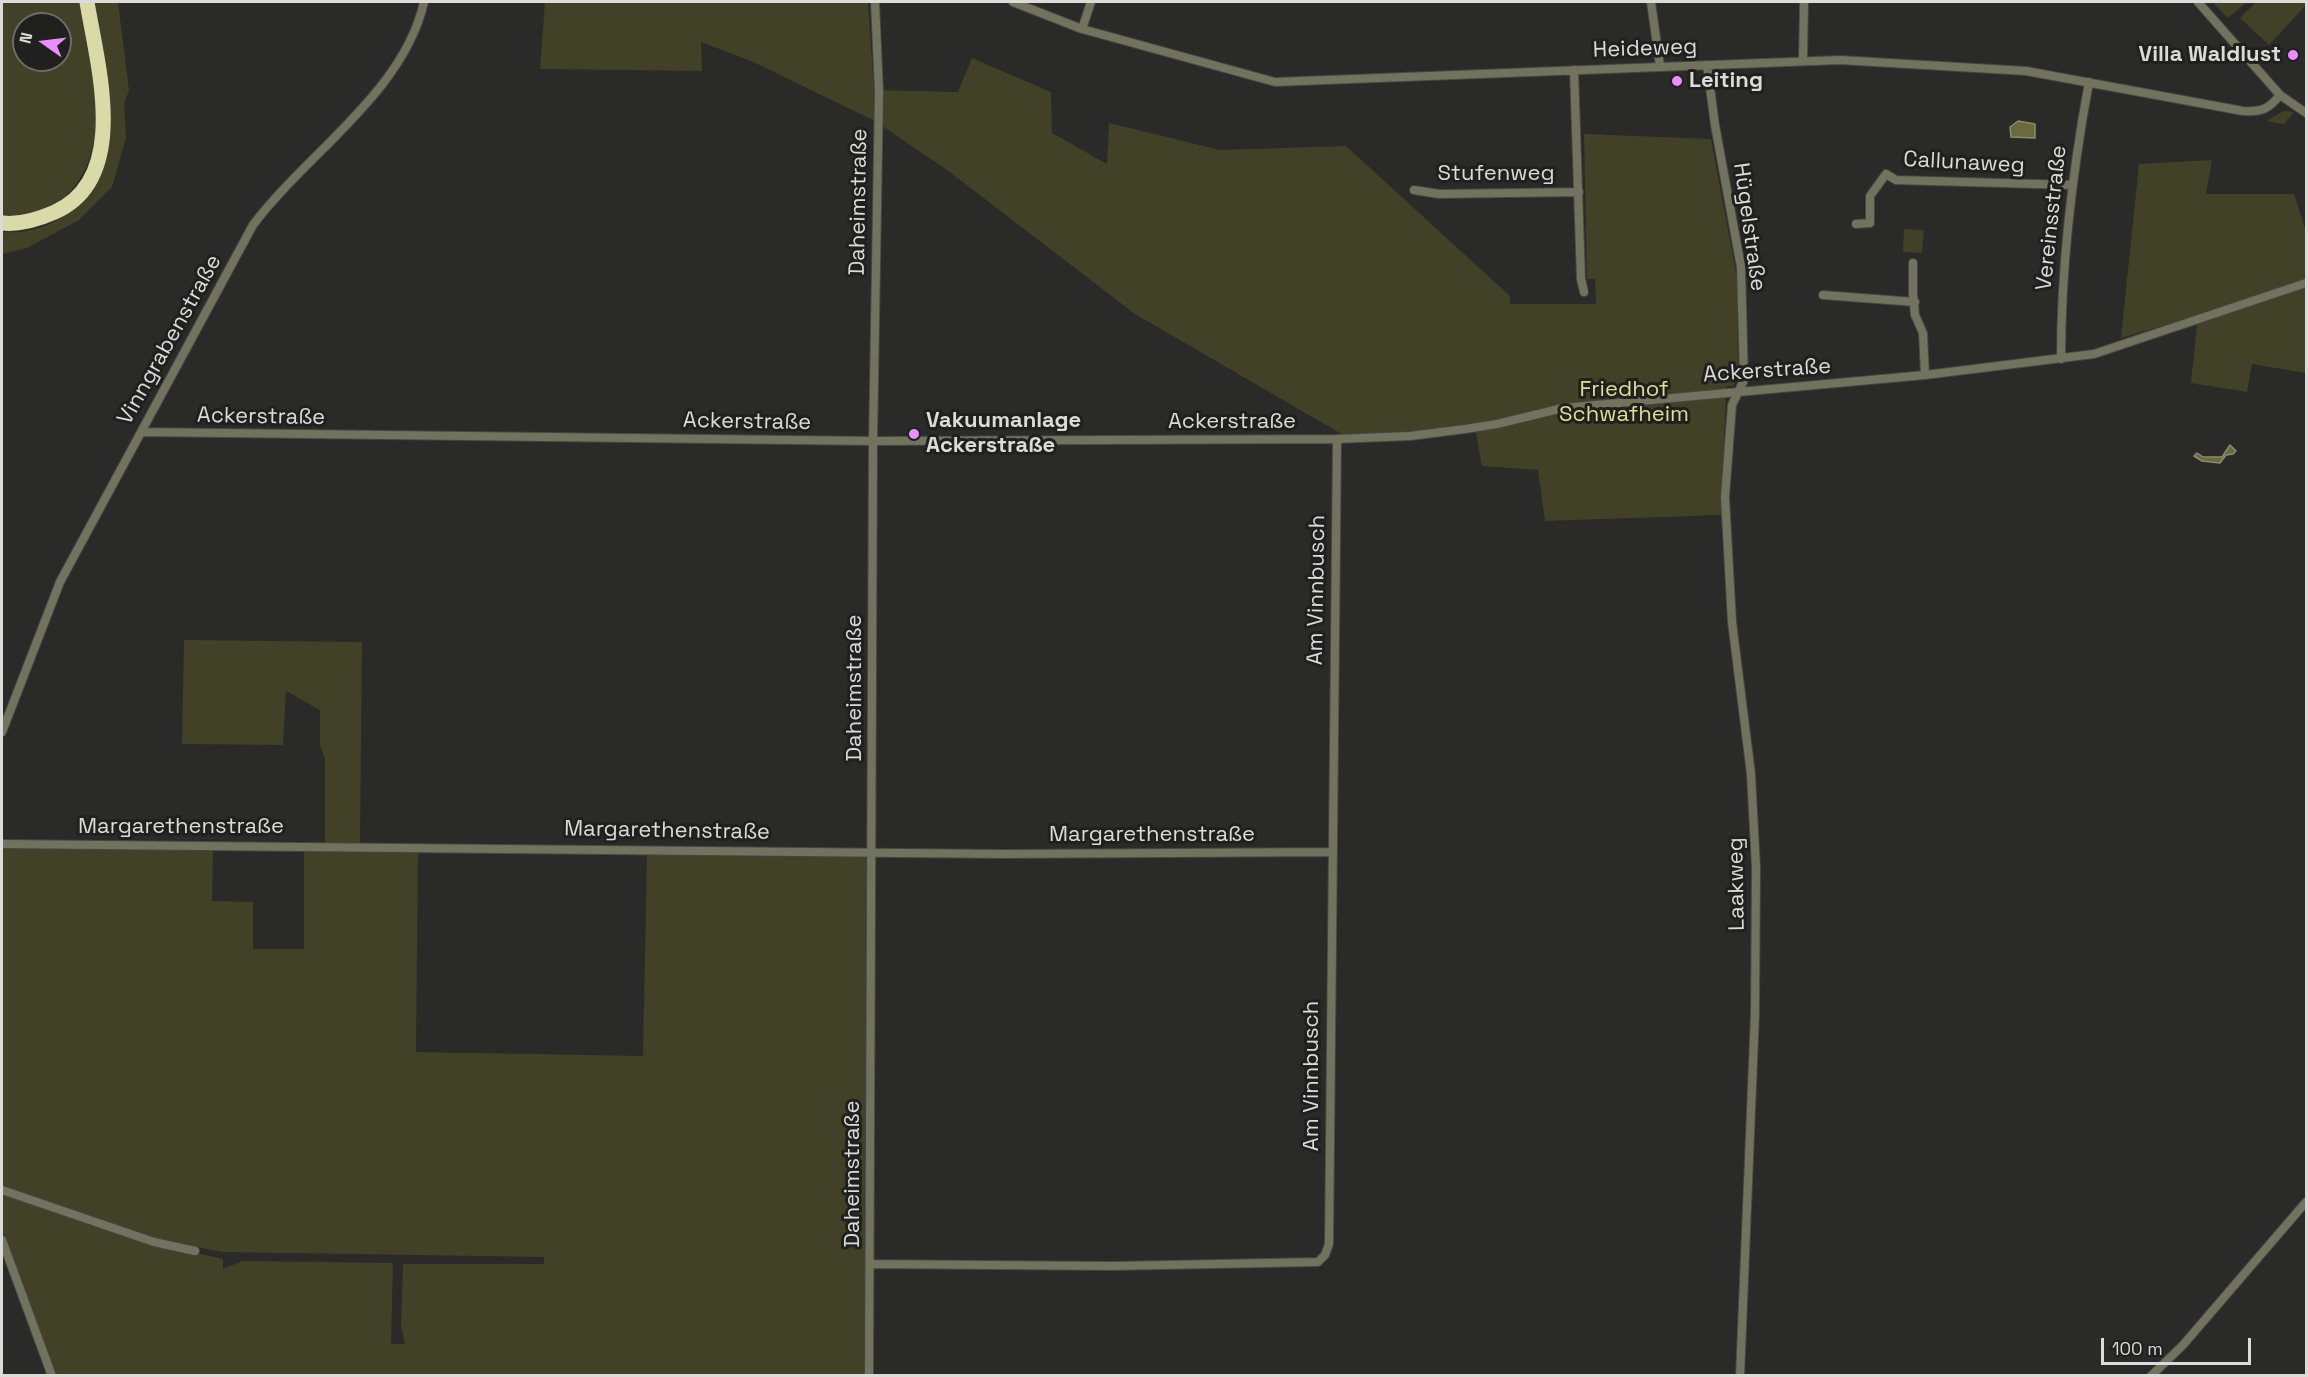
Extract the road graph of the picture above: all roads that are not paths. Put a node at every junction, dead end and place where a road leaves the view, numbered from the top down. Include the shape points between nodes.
1 (87, 2) edge
2 (424, 2) edge
3 (875, 2) edge
4 (1013, 2) edge
5 (1092, 2) edge
6 (1651, 2) edge
7 (1804, 2) edge
8 (2198, 2) edge
9 (1082, 29) junction
10 (1803, 60) junction
11 (1707, 64) junction
12 (1660, 66) junction
13 (1574, 70) junction
14 (2089, 82) junction
15 (2280, 95) junction
16 (2307, 113) edge
17 (2072, 185) junction
18 (1414, 190) dead end
19 (1579, 192) junction
20 (2, 223) edge
21 (1856, 224) dead end
22 (1913, 263) dead end
23 (2307, 283) edge
24 (1584, 292) dead end
25 (1824, 295) dead end
26 (1915, 302) junction
27 (2061, 359) junction
28 (1925, 375) junction
29 (1737, 394) junction
30 (141, 432) junction
31 (1337, 440) junction
32 (873, 441) junction
33 (2, 732) edge
34 (2, 844) edge
35 (872, 851) junction
36 (1332, 852) junction
37 (2, 1190) edge
38 (2307, 1202) edge
39 (2, 1240) edge
40 (195, 1251) dead end
41 (4, 1255) edge
42 (870, 1264) junction
43 (52, 1376) edge
44 (869, 1376) edge
45 (1740, 1376) edge
46 (2151, 1376) edge

1 - 20 highway via 104,118 101,155 93,177 64,208 24,222
2 - 30 street, Vinngrabenstraße via 405,51 347,126 273,199 253,225
3 - 32 street, Daheimstraße via 879,92
4 - 9 street, Heideweg
5 - 9 street
6 - 12 street
7 - 10 street
8 - 15 street
9 - 13 street, Heideweg via 1275,82
10 - 11 street, Heideweg
10 - 14 street, Heideweg via 2002,68
11 - 12 street, Heideweg
11 - 29 street, Hügelstraße via 1741,267 1744,380
12 - 13 street, Heideweg
13 - 19 street, Stufenweg
14 - 15 street, Heideweg via 2242,111 2261,112
14 - 17 street, Vereinsstraße
15 - 16 street
17 - 21 street, Callunaweg via 1896,180 1886,174 1870,196 1870,223
17 - 27 street, Vereinsstraße via 2061,301
18 - 19 street, Stufenweg via 1439,194
19 - 24 street, Stufenweg
22 - 26 street
23 - 27 street, Ackerstraße via 2121,346
25 - 26 street
26 - 28 street via 1915,315 1923,333
27 - 28 street, Ackerstraße
28 - 29 street, Ackerstraße
29 - 31 street, Ackerstraße via 1563,408 1465,429
29 - 45 street, Laakweg via 1732,405 1725,508 1732,622 1751,774 1756,867 1755,1014
30 - 32 street, Ackerstraße
30 - 33 street, Vinngrabenstraße via 60,582
31 - 32 street, Ackerstraße
31 - 36 street, Am Vinnbusch
32 - 35 street, Daheimstraße
34 - 35 street, Margarethenstraße
35 - 36 street, Margarethenstraße
35 - 42 street, Daheimstraße
36 - 42 street, Am Vinnbusch via 1329,1244 1318,1262 1124,1266
37 - 40 street via 154,1242
38 - 46 street via 2183,1345
39 - 41 street
41 - 43 street
42 - 44 street, Daheimstraße

